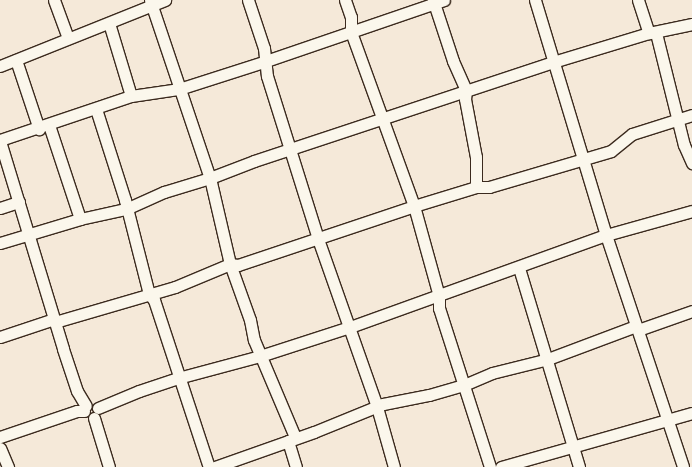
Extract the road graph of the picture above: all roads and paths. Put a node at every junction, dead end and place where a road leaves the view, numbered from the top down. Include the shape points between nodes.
1 (54, 0) edge
2 (165, 0) edge
3 (248, 0) edge
4 (345, 0) edge
5 (535, 0) edge
6 (638, 0) edge
7 (437, 1) edge
8 (151, 3) edge
9 (109, 23) junction
10 (692, 24) edge
11 (351, 32) junction
12 (652, 33) junction
13 (68, 38) junction
14 (16, 60) junction
15 (266, 62) junction
16 (553, 62) junction
17 (0, 66) edge
18 (179, 89) junction
19 (466, 90) junction
20 (131, 96) junction
21 (96, 109) junction
22 (692, 115) edge
23 (383, 118) junction
24 (678, 120) junction
25 (44, 127) junction
26 (0, 140) edge
27 (292, 149) junction
28 (582, 158) junction
29 (692, 163) edge
30 (210, 178) junction
31 (476, 188) junction
32 (19, 202) junction
33 (414, 206) junction
34 (0, 208) edge
35 (126, 209) junction
36 (692, 211) edge
37 (80, 219) junction
38 (30, 235) junction
39 (606, 235) junction
40 (318, 239) junction
41 (0, 243) edge
42 (230, 264) junction
43 (519, 268) junction
44 (150, 294) junction
45 (438, 296) junction
46 (692, 311) edge
47 (55, 320) junction
48 (350, 327) junction
49 (637, 328) junction
50 (0, 337) edge
51 (260, 356) junction
52 (548, 359) junction
53 (178, 378) junction
54 (464, 385) junction
55 (377, 407) junction
56 (91, 411) junction
57 (692, 413) edge
58 (668, 421) junction
59 (0, 437) edge
60 (291, 439) junction
61 (572, 447) junction
62 (0, 448) edge
63 (8, 467) edge
64 (109, 467) edge
65 (209, 467) edge
66 (215, 467) edge
67 (296, 467) edge
68 (394, 467) edge
69 (490, 467) edge
70 (501, 467) edge
71 (579, 467) edge
72 (683, 467) edge

1 - 13 street
2 - 8 street
3 - 15 street
4 - 11 street via 351,17
5 - 16 street
6 - 12 street
7 - 11 street
7 - 19 street via 453,60
8 - 9 street
8 - 18 street
9 - 13 street
9 - 20 street
10 - 12 street
11 - 15 street
11 - 23 street
12 - 16 street
12 - 24 street
13 - 14 street
14 - 17 street
14 - 25 street
15 - 18 street
15 - 27 street
16 - 19 street
16 - 28 street
18 - 20 street
18 - 30 street
19 - 23 street
19 - 31 street via 464,99 476,157
20 - 21 street
21 - 25 street
21 - 35 street
22 - 24 street
23 - 27 street
23 - 33 street
24 - 28 street via 632,134 611,151
24 - 29 street
25 - 26 street
25 - 37 street
26 - 32 street
27 - 30 street
27 - 40 street
28 - 31 street via 489,187
28 - 39 street
30 - 35 street via 164,192
30 - 42 street
31 - 33 street
32 - 34 street
32 - 38 street
33 - 40 street
33 - 45 street
35 - 37 street
35 - 44 street
36 - 39 street
37 - 38 street
38 - 41 street
38 - 47 street
39 - 43 street
39 - 49 street
40 - 42 street via 238,265
40 - 48 street
42 - 44 street
42 - 51 street
43 - 45 street
43 - 52 street
44 - 47 street
44 - 53 street
45 - 48 street
45 - 54 street
46 - 49 street
47 - 50 street
47 - 56 street via 77,391
48 - 51 street
48 - 55 street
49 - 52 street
49 - 58 street
51 - 53 street
51 - 60 street
52 - 54 street via 492,373
52 - 61 street
53 - 56 street
53 - 65 street
54 - 55 street
54 - 69 street
55 - 60 street
55 - 68 street
56 - 59 street via 78,411
56 - 64 street
57 - 58 street
58 - 61 street
58 - 72 street
60 - 66 street
60 - 67 street
61 - 70 street
61 - 71 street
62 - 63 street

